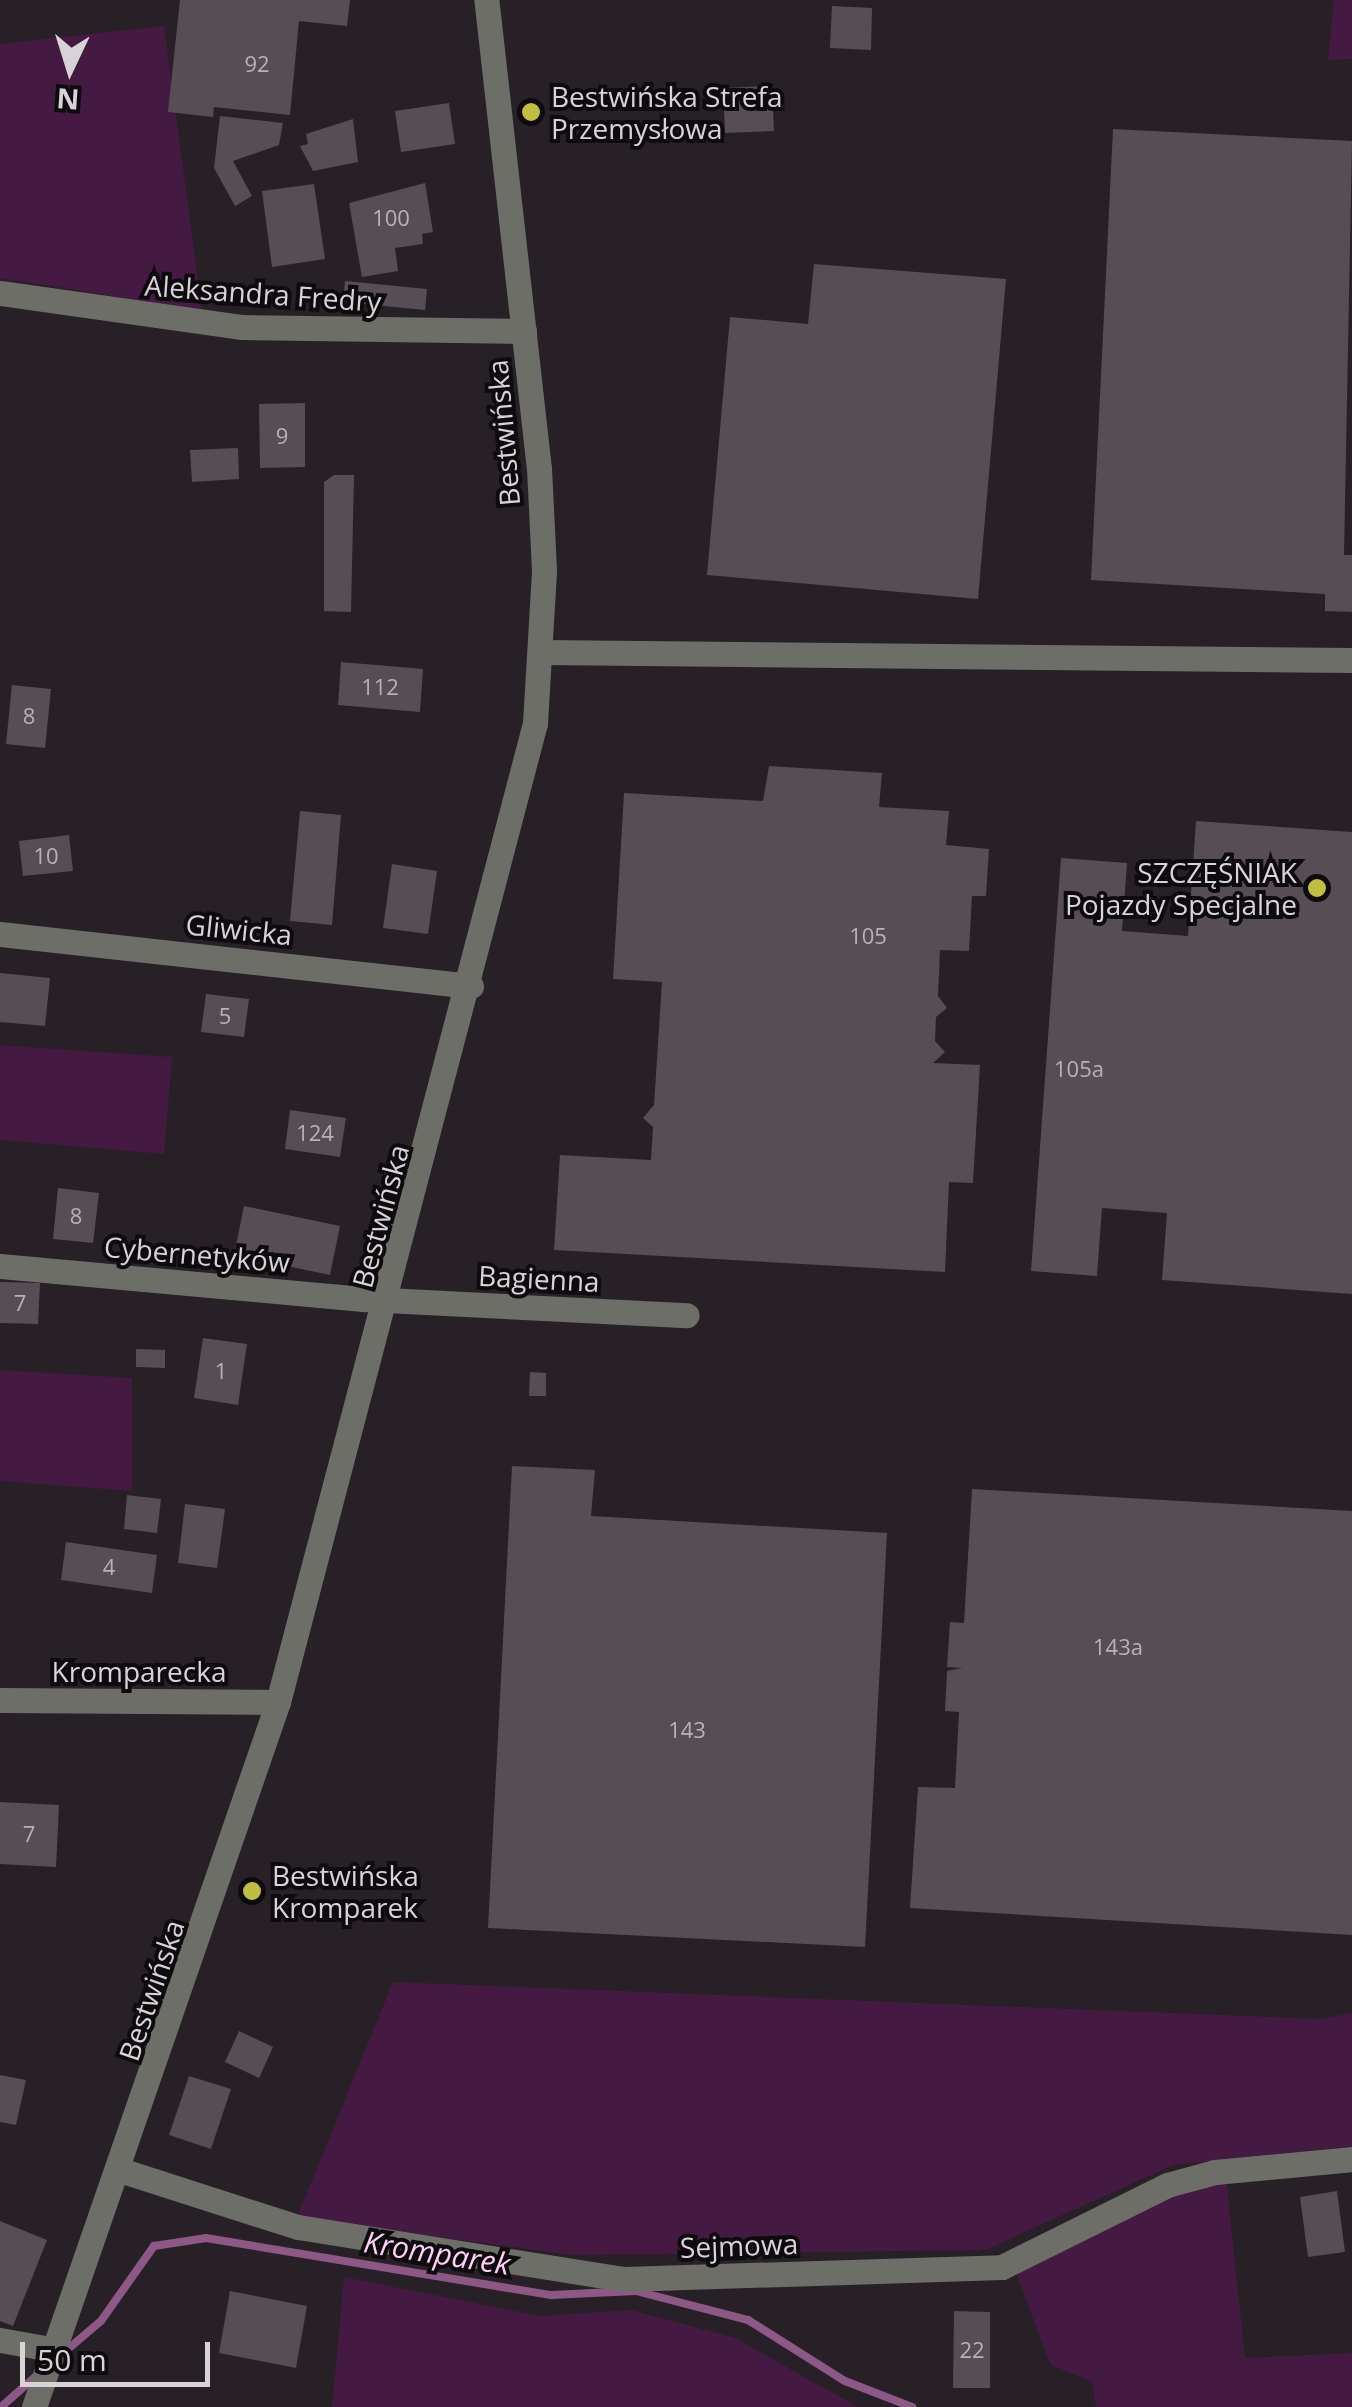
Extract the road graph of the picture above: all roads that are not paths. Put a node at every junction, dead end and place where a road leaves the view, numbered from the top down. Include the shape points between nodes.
1 (486, 0) edge
2 (0, 293) edge
3 (524, 331) junction
4 (541, 652) junction
5 (1352, 660) edge
6 (0, 934) edge
7 (471, 986) junction
8 (0, 1266) edge
9 (389, 1299) junction
10 (687, 1315) dead end
11 (0, 1700) edge
12 (278, 1702) junction
13 (1352, 2158) edge
14 (120, 2170) junction
15 (0, 2340) edge
16 (56, 2350) junction
17 (34, 2406) edge

1 - 3 street, Bestwińska
2 - 3 street, Aleksandra Fredry via 241,327
3 - 4 street, Bestwińska via 544,570
4 - 5 street
4 - 7 street, Bestwińska via 520,796
6 - 7 street, Gliwicka
7 - 9 street, Bestwińska
8 - 9 street, Cybernetyków
9 - 10 street, Bagienna
9 - 12 street, Bestwińska
11 - 12 street, Kromparecka
12 - 14 street, Bestwińska
13 - 14 street, Sejmowa via 1215,2172 1168,2185 1002,2266 624,2279 570,2277 298,2227
14 - 16 street, Bestwińska
15 - 16 street
16 - 17 street, Bestwińska

